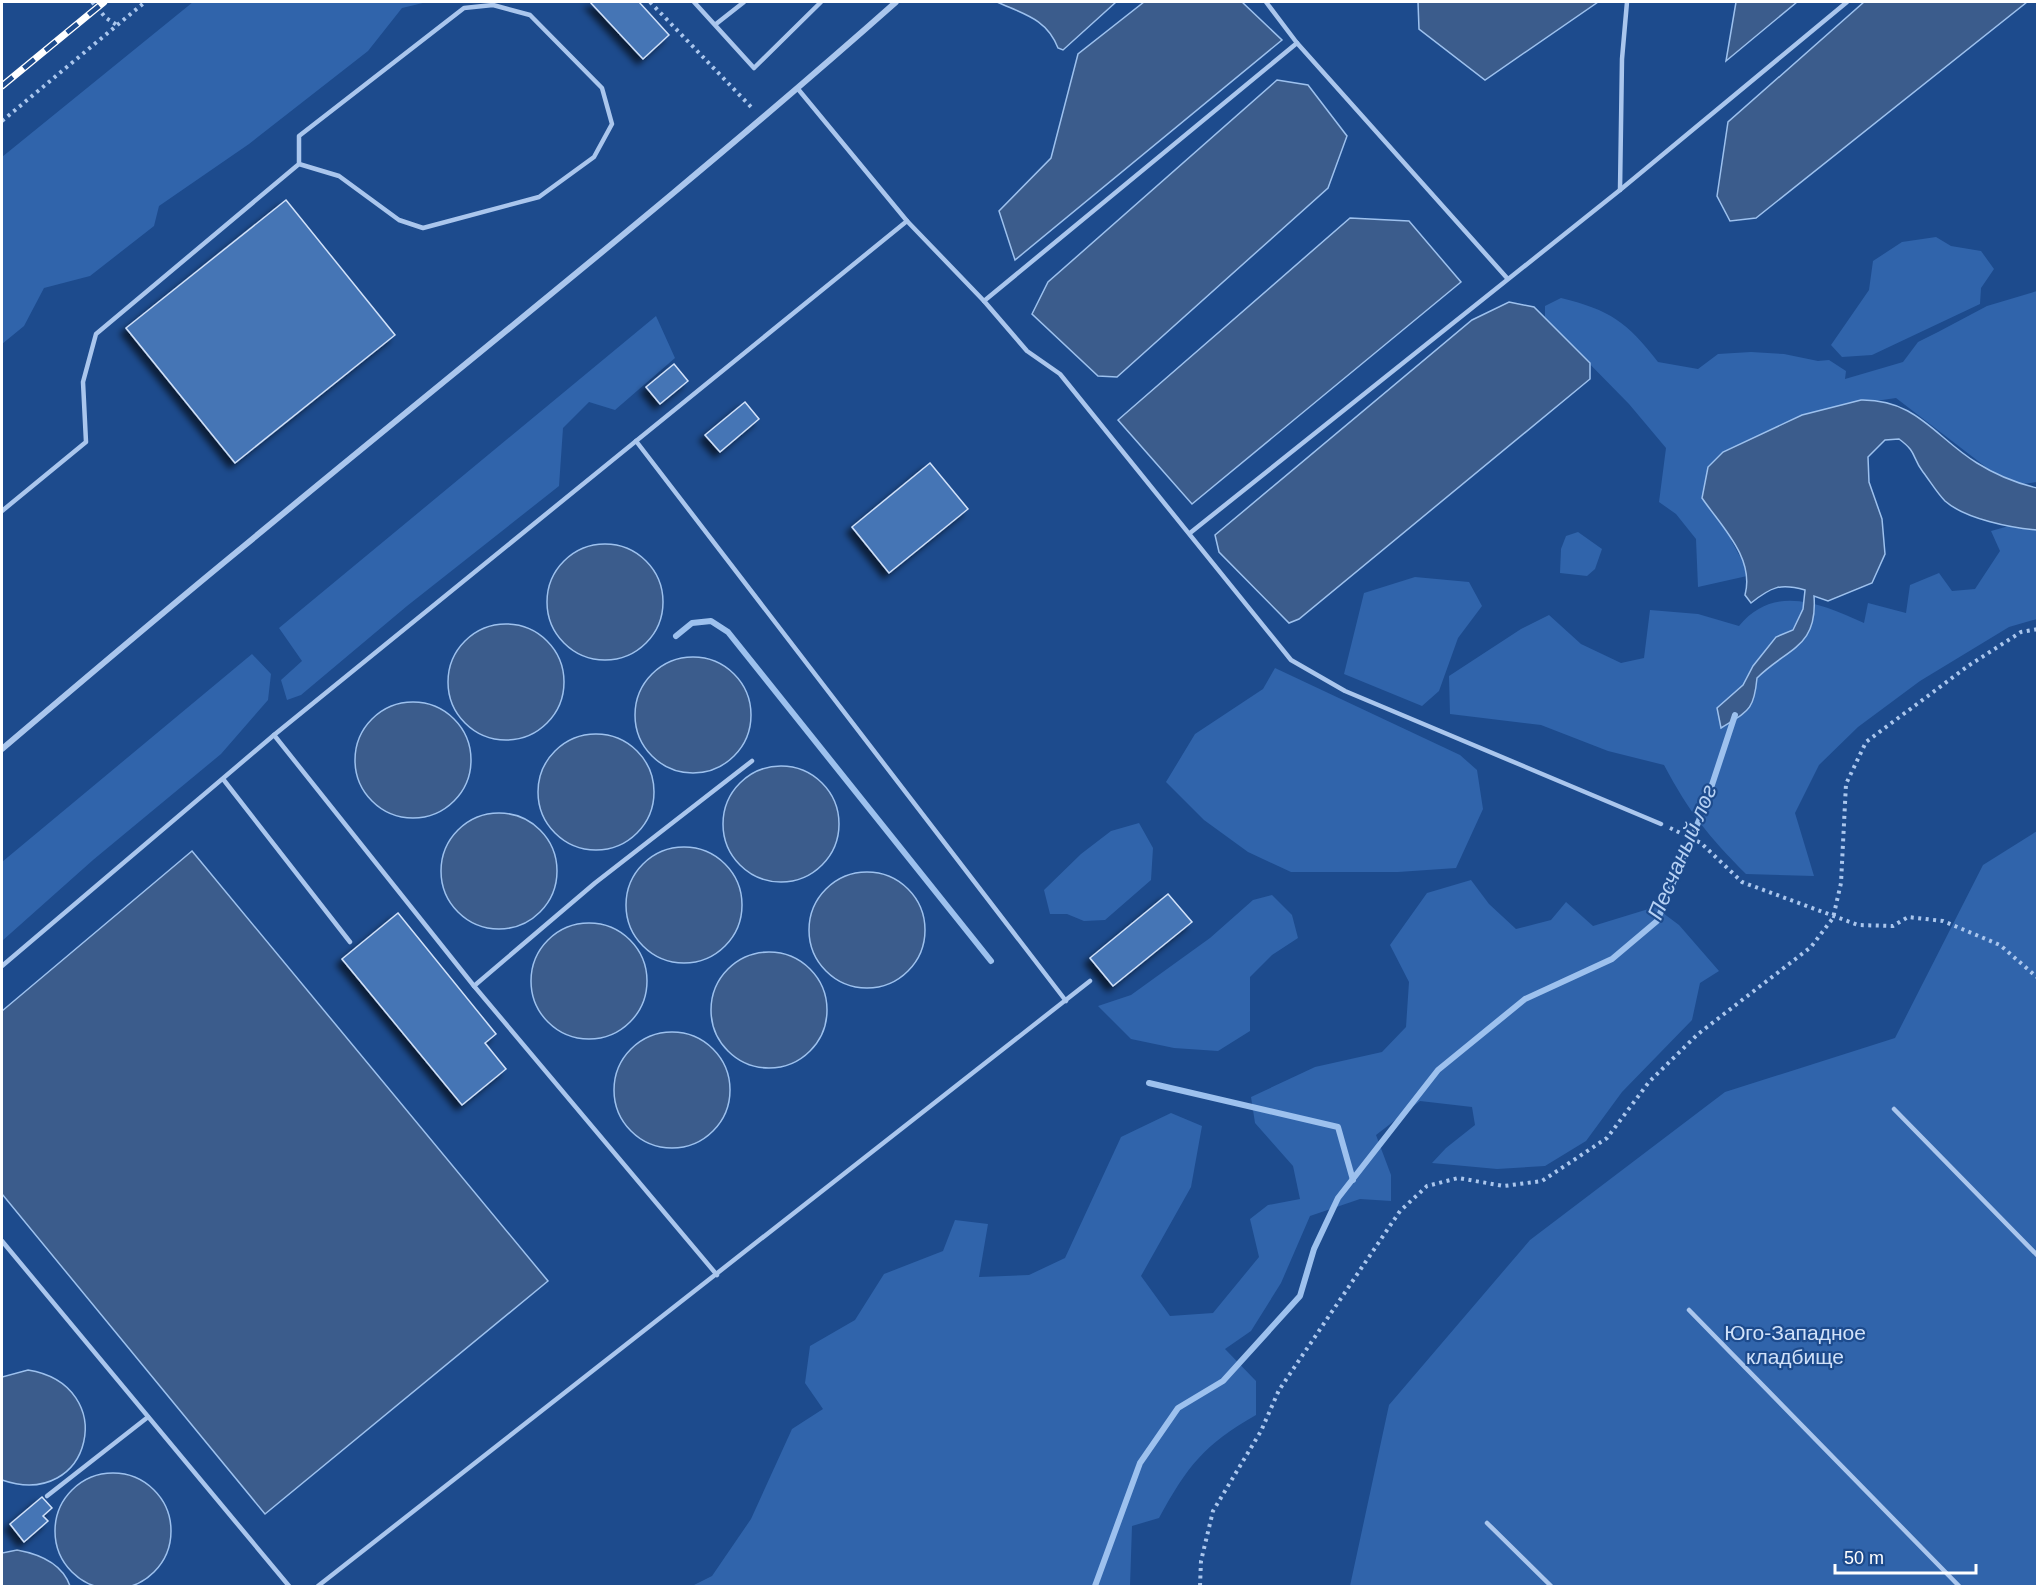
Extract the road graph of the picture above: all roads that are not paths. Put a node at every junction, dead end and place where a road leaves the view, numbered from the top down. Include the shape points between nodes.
1 (694, 2) edge
2 (744, 2) edge
3 (821, 2) edge
4 (896, 2) edge
5 (1266, 2) edge
6 (1627, 2) edge
7 (1847, 2) edge
8 (716, 24) junction
9 (1297, 43) junction
10 (798, 89) junction
11 (298, 164) junction
12 (1620, 190) junction
13 (907, 221) junction
14 (1507, 278) junction
15 (984, 301) junction
16 (636, 441) junction
17 (2, 511) edge
18 (1190, 533) junction
19 (274, 735) junction
20 (2, 749) edge
21 (752, 761) dead end
22 (223, 779) junction
23 (1661, 824) road end
24 (350, 942) dead end
25 (2, 966) edge
26 (1090, 981) dead end
27 (474, 986) junction
28 (1066, 1001) junction
29 (1894, 1109) dead end
30 (2, 1241) edge
31 (2037, 1256) edge
32 (717, 1275) junction
33 (1689, 1310) dead end
34 (148, 1417) junction
35 (47, 1496) dead end
36 (1486, 1522) dead end
37 (290, 1587) edge
38 (318, 1587) edge
39 (1551, 1587) edge
40 (1959, 1587) edge

1 - 8 lane
2 - 8 lane
3 - 8 lane via 754,68
4 - 10 street
5 - 9 lane
6 - 12 lane
7 - 12 lane
9 - 14 lane
9 - 15 lane
10 - 13 lane
10 - 20 street
11 - 11 lane via 339,176 399,220 423,228 539,197 594,157 612,124 602,88 530,15 493,5 464,8 299,136
11 - 17 lane via 96,334 83,382 86,442
12 - 14 lane
13 - 15 lane
13 - 16 lane
14 - 18 lane
15 - 18 lane via 1027,351 1060,374
16 - 19 lane
16 - 28 lane
18 - 23 lane via 1291,660 1345,691
19 - 22 lane
19 - 27 lane
21 - 27 lane via 596,883
22 - 24 lane
22 - 25 lane
26 - 28 lane
27 - 32 lane
28 - 32 lane
29 - 31 lane
30 - 34 lane
32 - 38 lane
33 - 40 lane
34 - 35 lane
34 - 37 lane
36 - 39 lane

